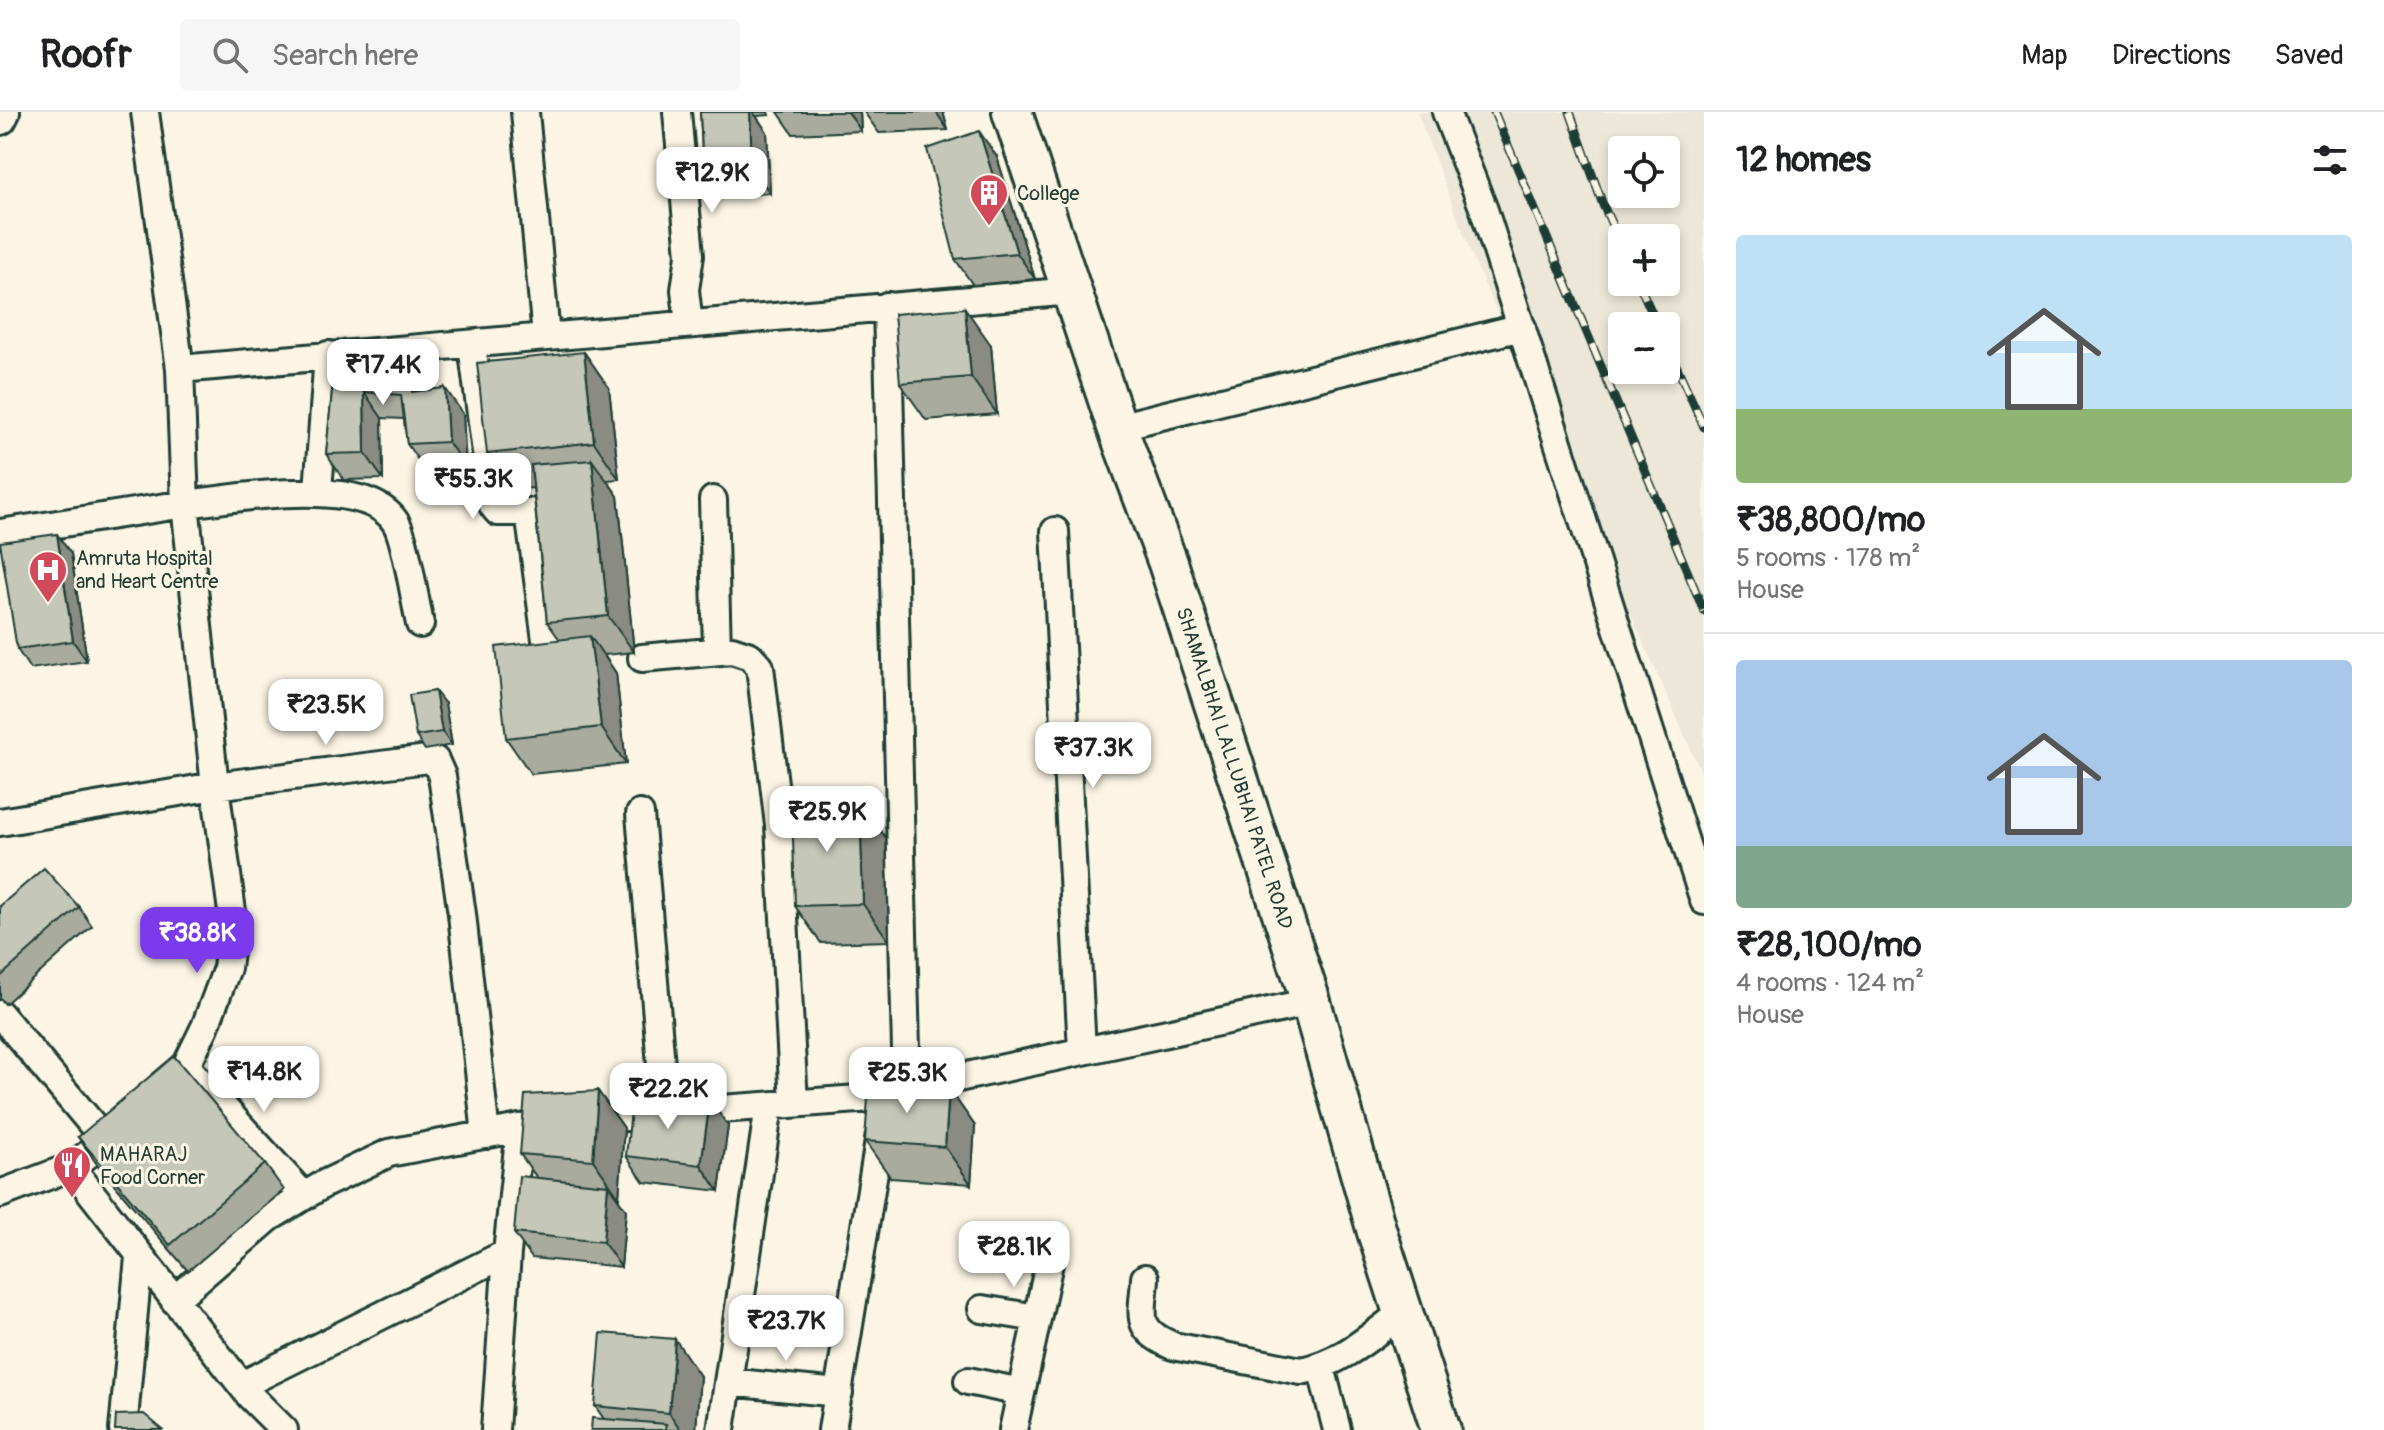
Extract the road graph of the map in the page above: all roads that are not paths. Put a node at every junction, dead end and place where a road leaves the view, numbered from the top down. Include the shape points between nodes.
1 (3, 112) edge
2 (145, 112) edge
3 (525, 112) edge
4 (677, 112) edge
5 (1012, 112) edge
6 (1446, 112) edge
7 (0, 118) edge
8 (1072, 291) junction
9 (887, 306) junction
10 (689, 324) junction
11 (1522, 327) junction
12 (546, 336) junction
13 (472, 345) junction
14 (328, 355) junction
15 (180, 369) junction
16 (1117, 427) junction
17 (318, 491) junction
18 (713, 500) dead end
19 (185, 504) junction
20 (1055, 531) dead end
21 (0, 533) edge
22 (420, 624) dead end
23 (717, 651) junction
24 (642, 658) dead end
25 (550, 670) edge
26 (215, 786) junction
27 (640, 814) dead end
28 (0, 822) edge
29 (1704, 901) edge
30 (1311, 1002) junction
31 (0, 1014) edge
32 (1082, 1051) junction
33 (186, 1066) junction
34 (897, 1093) junction
35 (782, 1105) junction
36 (665, 1113) junction
37 (520, 1128) junction
38 (486, 1135) junction
39 (106, 1141) junction
40 (71, 1167) junction
41 (0, 1194) edge
42 (304, 1196) junction
43 (507, 1253) junction
44 (1051, 1254) dead end
45 (139, 1257) junction
46 (1145, 1278) dead end
47 (174, 1300) junction
48 (982, 1309) dead end
49 (1402, 1313) junction
50 (1037, 1318) junction
51 (1321, 1367) junction
52 (968, 1381) dead end
53 (728, 1382) junction
54 (242, 1385) junction
55 (1021, 1392) junction
56 (839, 1393) junction
57 (123, 1430) edge
58 (284, 1430) edge
59 (495, 1430) edge
60 (721, 1430) edge
61 (832, 1430) edge
62 (1013, 1430) edge
63 (1337, 1430) edge
64 (1441, 1430) edge

1 - 7 street
2 - 15 street
3 - 12 street
4 - 10 street via 690,255 685,290
5 - 8 main road, SHAMALBHAI LALLUBHAI PATEL ROAD
6 - 11 street
8 - 9 street
8 - 16 main road, SHAMALBHAI LALLUBHAI PATEL ROAD
9 - 10 street
9 - 34 street
10 - 12 street
11 - 16 street
11 - 29 street
12 - 13 street
13 - 14 street
13 - 25 street via 493,506 498,512 529,512
14 - 15 street
14 - 17 street
15 - 19 street
16 - 30 main road, SHAMALBHAI LALLUBHAI PATEL ROAD via 1168,563
17 - 19 street
17 - 22 street via 367,500 396,522
18 - 23 street
19 - 21 street
19 - 26 street
20 - 32 street
23 - 24 street
23 - 35 street via 750,656 760,667 779,825
26 - 28 street
26 - 33 street via 233,919 227,968
26 - 38 street via 435,760 442,776 462,914
27 - 36 street
30 - 32 street
30 - 49 main road, SHAMALBHAI LALLUBHAI PATEL ROAD
31 - 39 street
32 - 34 street
33 - 39 street
33 - 42 street
34 - 35 street
34 - 56 street
35 - 36 street
35 - 53 street
36 - 37 street
37 - 38 street
37 - 43 street
38 - 42 street via 389,1153
39 - 40 street
40 - 41 street
40 - 45 street
42 - 47 street via 269,1218
43 - 54 street
43 - 59 street
44 - 50 street
45 - 47 street
45 - 57 street
46 - 51 street via 1143,1324 1160,1340 1301,1371
47 - 54 street
48 - 50 street
49 - 51 street
49 - 64 main road, SHAMALBHAI LALLUBHAI PATEL ROAD
50 - 55 street
51 - 63 street
52 - 55 street
53 - 56 street
53 - 60 street
54 - 58 street
55 - 62 street
56 - 61 street

